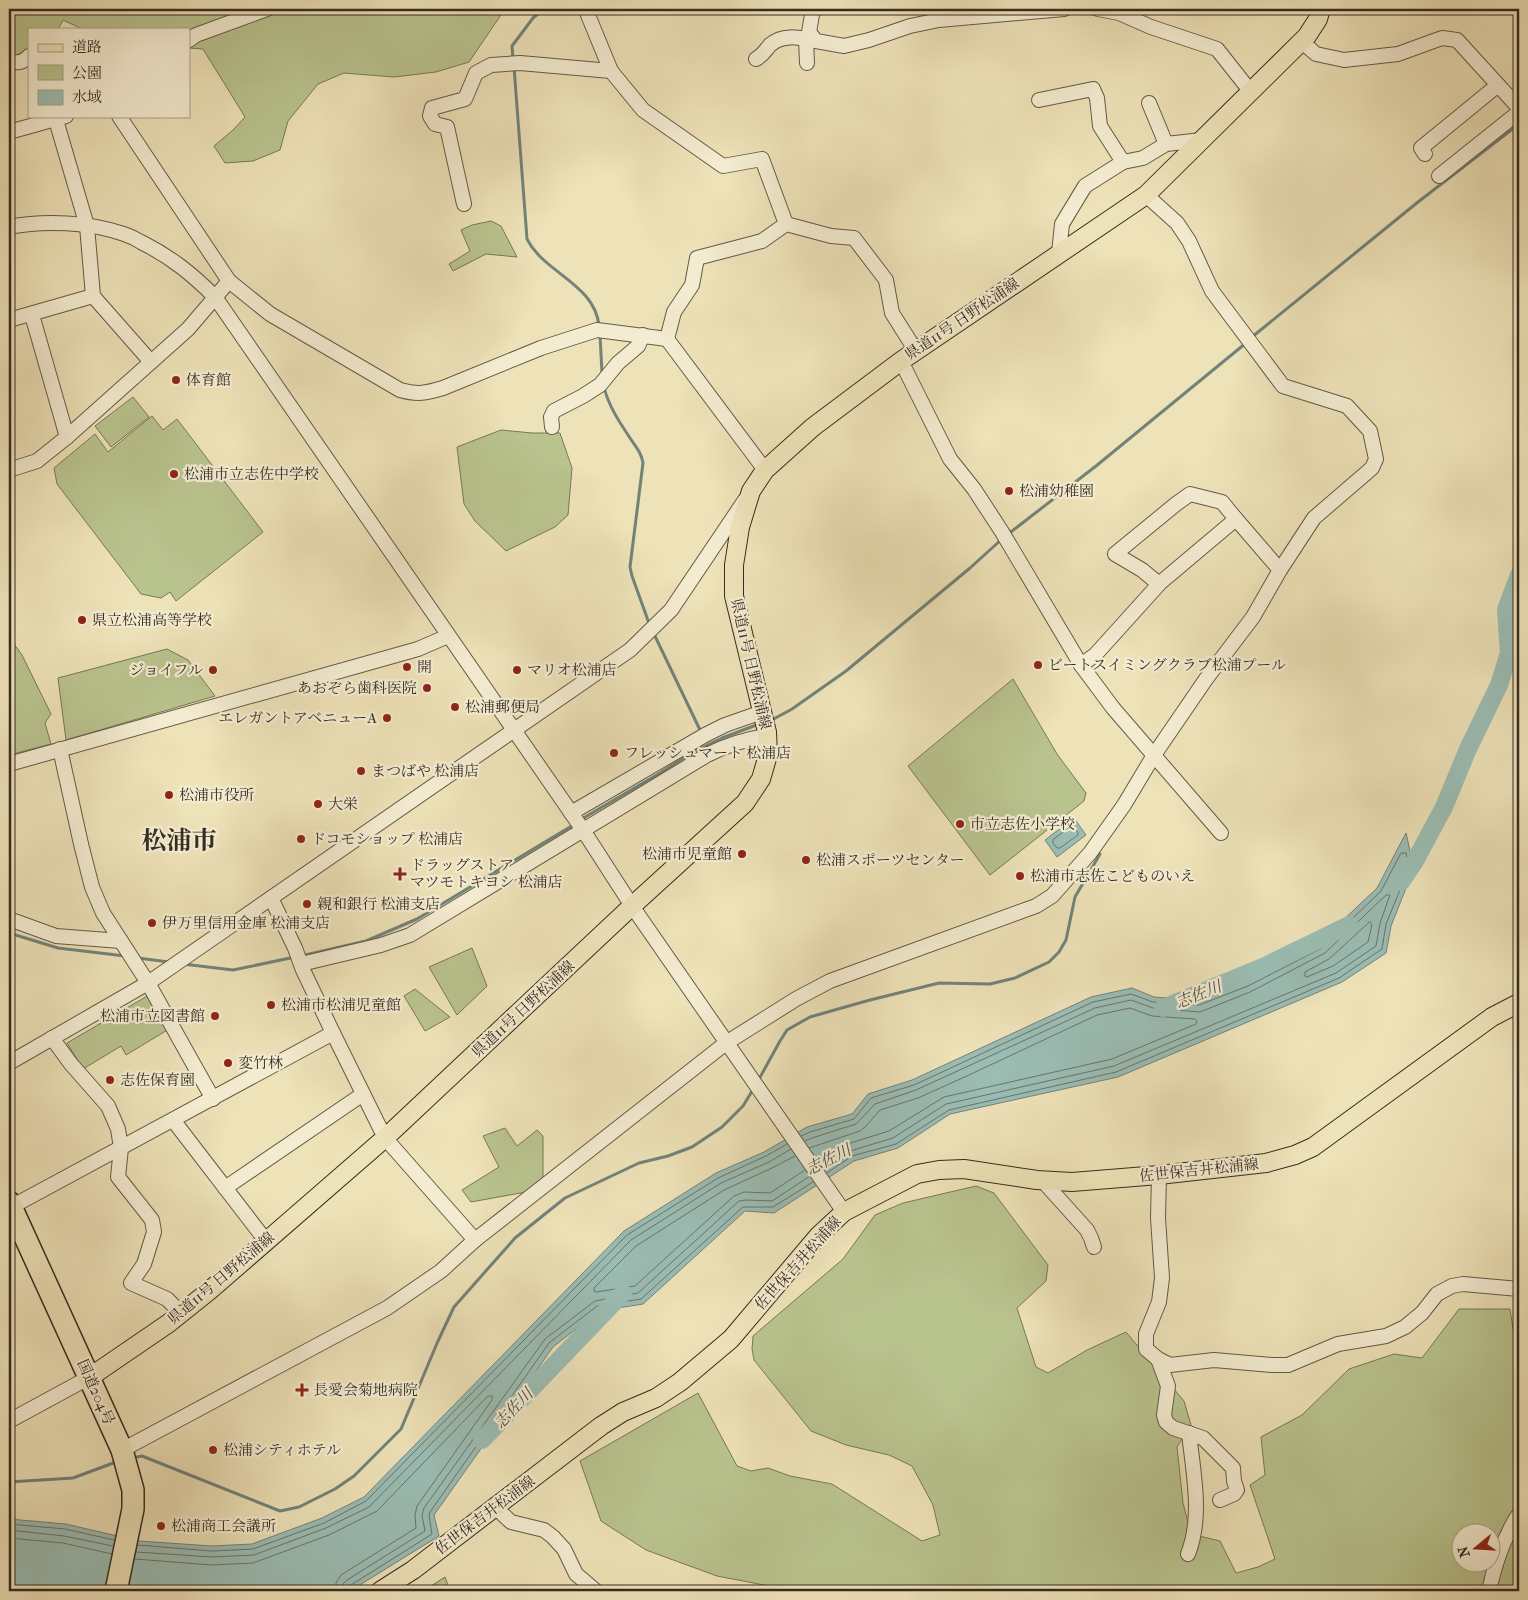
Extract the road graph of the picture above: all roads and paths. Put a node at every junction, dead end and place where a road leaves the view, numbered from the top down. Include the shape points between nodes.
1 (267, 9) edge
2 (588, 9) edge
3 (813, 9) edge
4 (1064, 9) edge
5 (1098, 9) edge
6 (1321, 9) edge
7 (942, 14) edge
8 (190, 39) edge
9 (811, 40) junction
10 (1302, 42) junction
11 (28, 57) edge
12 (756, 59) dead end
13 (9, 60) edge
14 (807, 63) dead end
15 (611, 71) junction
16 (1498, 85) junction
17 (1251, 92) junction
18 (1039, 100) dead end
19 (1149, 103) dead end
20 (1519, 110) edge
21 (61, 118) edge
22 (120, 118) edge
23 (9, 132) edge
24 (1202, 140) junction
25 (1166, 144) junction
26 (1425, 154) dead end
27 (1123, 162) junction
28 (1439, 176) dead end
29 (1146, 195) junction
30 (464, 204) dead end
31 (786, 224) junction
32 (87, 226) junction
33 (9, 227) edge
34 (1059, 253) junction
35 (230, 281) junction
36 (93, 296) junction
37 (215, 297) junction
38 (32, 315) junction
39 (9, 320) edge
40 (643, 335) junction
41 (667, 339) junction
42 (908, 356) junction
43 (151, 362) junction
44 (552, 427) dead end
45 (66, 437) junction
46 (9, 470) edge
47 (765, 470) junction
48 (750, 491) junction
49 (1236, 519) junction
50 (1280, 570) junction
51 (1159, 584) junction
52 (448, 636) junction
53 (1081, 665) junction
54 (762, 712) junction
55 (514, 730) junction
56 (767, 734) junction
57 (60, 749) junction
58 (1154, 755) junction
59 (9, 764) edge
60 (577, 822) junction
61 (1221, 833) dead end
62 (271, 898) junction
63 (632, 906) junction
64 (9, 919) edge
65 (121, 941) junction
66 (302, 967) junction
67 (148, 983) junction
68 (1519, 1003) edge
69 (333, 1033) junction
70 (52, 1038) junction
71 (726, 1043) junction
72 (9, 1063) edge
73 (363, 1094) junction
74 (212, 1098) junction
75 (173, 1120) junction
76 (385, 1138) junction
77 (121, 1148) junction
78 (1159, 1175) junction
79 (1042, 1180) junction
80 (225, 1188) junction
81 (10, 1204) edge
82 (838, 1206) junction
83 (266, 1240) junction
84 (475, 1240) junction
85 (1094, 1247) dead end
86 (1519, 1289) edge
87 (181, 1314) junction
88 (1158, 1359) junction
89 (90, 1378) junction
90 (9, 1421) edge
91 (1189, 1433) junction
92 (122, 1450) junction
93 (1220, 1500) dead end
94 (496, 1508) junction
95 (1519, 1514) edge
96 (1188, 1554) dead end
97 (116, 1591) edge
98 (380, 1591) edge
99 (596, 1591) edge
100 (1489, 1591) edge

1 - 8 street
2 - 15 street
3 - 9 street via 809,32
4 - 7 street
5 - 17 street via 1120,13 1217,49
6 - 10 main road, 県道11号 日野松浦線
7 - 9 street via 844,46
9 - 12 street via 796,37 780,39
9 - 14 street
10 - 16 street via 1316,54 1344,60 1398,54 1442,38 1457,40
10 - 17 main road, 県道11号 日野松浦線
11 - 13 street via 21,62
15 - 30 street via 491,64 476,73 464,99 432,108 430,116 435,124 447,127
15 - 31 street via 643,110 723,166 762,159
16 - 20 street
16 - 26 street via 1421,148
17 - 24 main road, 県道11号 日野松浦線
18 - 27 street via 1093,89 1100,126
19 - 25 street
20 - 28 street
21 - 23 street
21 - 32 street
22 - 35 street
24 - 25 street
24 - 29 main road, 県道11号 日野松浦線
25 - 27 street via 1144,158
27 - 34 street via 1085,186 1062,224
29 - 34 main road, 県道11号 日野松浦線
29 - 50 street via 1177,223 1212,291 1284,386 1347,406 1370,431 1376,459 1372,468 1314,518
31 - 41 street via 762,242 697,258 692,285 674,312
31 - 42 street via 831,236 854,238 886,280 892,313
32 - 33 street
32 - 36 street
32 - 37 street via 124,234 161,252 192,274
34 - 42 main road, 県道11号 日野松浦線
35 - 37 street
35 - 40 street via 270,314 400,390 413,394 443,388 541,348 602,330
36 - 38 street
36 - 43 street
37 - 43 street via 188,329
37 - 52 street
38 - 39 street
38 - 45 street
40 - 41 street
40 - 44 street via 638,346 603,381 554,411
41 - 47 street
42 - 47 main road, 県道11号 日野松浦線 via 814,427
42 - 53 street via 950,459 974,489
43 - 45 street
45 - 46 street via 37,461
47 - 48 main road, 県道11号 日野松浦線
48 - 54 main road, 県道11号 日野松浦線 via 734,565 734,596
48 - 55 street via 671,610 630,650
49 - 50 street
49 - 51 street
49 - 51 street via 1222,502 1190,494 1116,554
50 - 58 street via 1253,618
51 - 53 street via 1096,655
52 - 55 street
52 - 57 street via 418,649
53 - 58 street
54 - 56 main road, 県道11号 日野松浦線
54 - 60 street via 702,737
55 - 60 street
55 - 62 street
56 - 60 street via 719,749 650,789
56 - 63 main road, 県道11号 日野松浦線 via 768,755 761,779 745,803
57 - 59 street
57 - 65 street via 92,887 103,913
58 - 61 street
58 - 71 street via 1090,853 1052,896 1036,906 830,981 796,998
60 - 63 street
60 - 66 street via 410,935
62 - 66 street
62 - 67 street
63 - 71 street
63 - 76 main road, 県道11号 日野松浦線
64 - 65 street via 56,936
65 - 67 street
66 - 69 street
67 - 70 street
67 - 74 street
68 - 78 main road, 佐世保吉井松浦線 via 1492,1017 1313,1147 1266,1163
69 - 73 street
69 - 74 street
70 - 72 street
70 - 77 street via 108,1106 118,1129
71 - 82 street
71 - 84 street
73 - 76 street
73 - 80 street
74 - 75 street
75 - 77 street
75 - 80 street
76 - 83 main road, 県道11号 日野松浦線
76 - 84 street
77 - 81 street
77 - 87 street via 118,1177 152,1220 154,1232 144,1264 131,1283 167,1299
78 - 79 main road, 佐世保吉井松浦線 via 1072,1182
78 - 88 street via 1162,1278 1158,1302 1146,1334 1146,1348
79 - 82 main road, 佐世保吉井松浦線 via 964,1169 939,1170 917,1174
79 - 85 street via 1087,1230
80 - 83 street
81 - 89 highway, 国道204号
82 - 94 main road, 佐世保吉井松浦線 via 819,1235 731,1339 680,1382 601,1426
83 - 87 main road, 県道11号 日野松浦線
84 - 92 street via 441,1270 386,1308
86 - 88 street via 1452,1286 1437,1294 1422,1313 1405,1326 1386,1336 1338,1344 1288,1365 1214,1360 1170,1365
87 - 89 main road, 県道11号 日野松浦線
88 - 91 street via 1168,1386 1166,1422
89 - 90 street
89 - 92 highway, 国道204号
91 - 93 street via 1203,1438 1233,1468 1237,1490
91 - 96 street via 1195,1490 1195,1532
92 - 97 highway, 国道204号 via 133,1490 133,1509
94 - 98 main road, 佐世保吉井松浦線
94 - 99 street via 511,1522 544,1530 553,1537 564,1549 576,1574
95 - 100 street via 1497,1558

